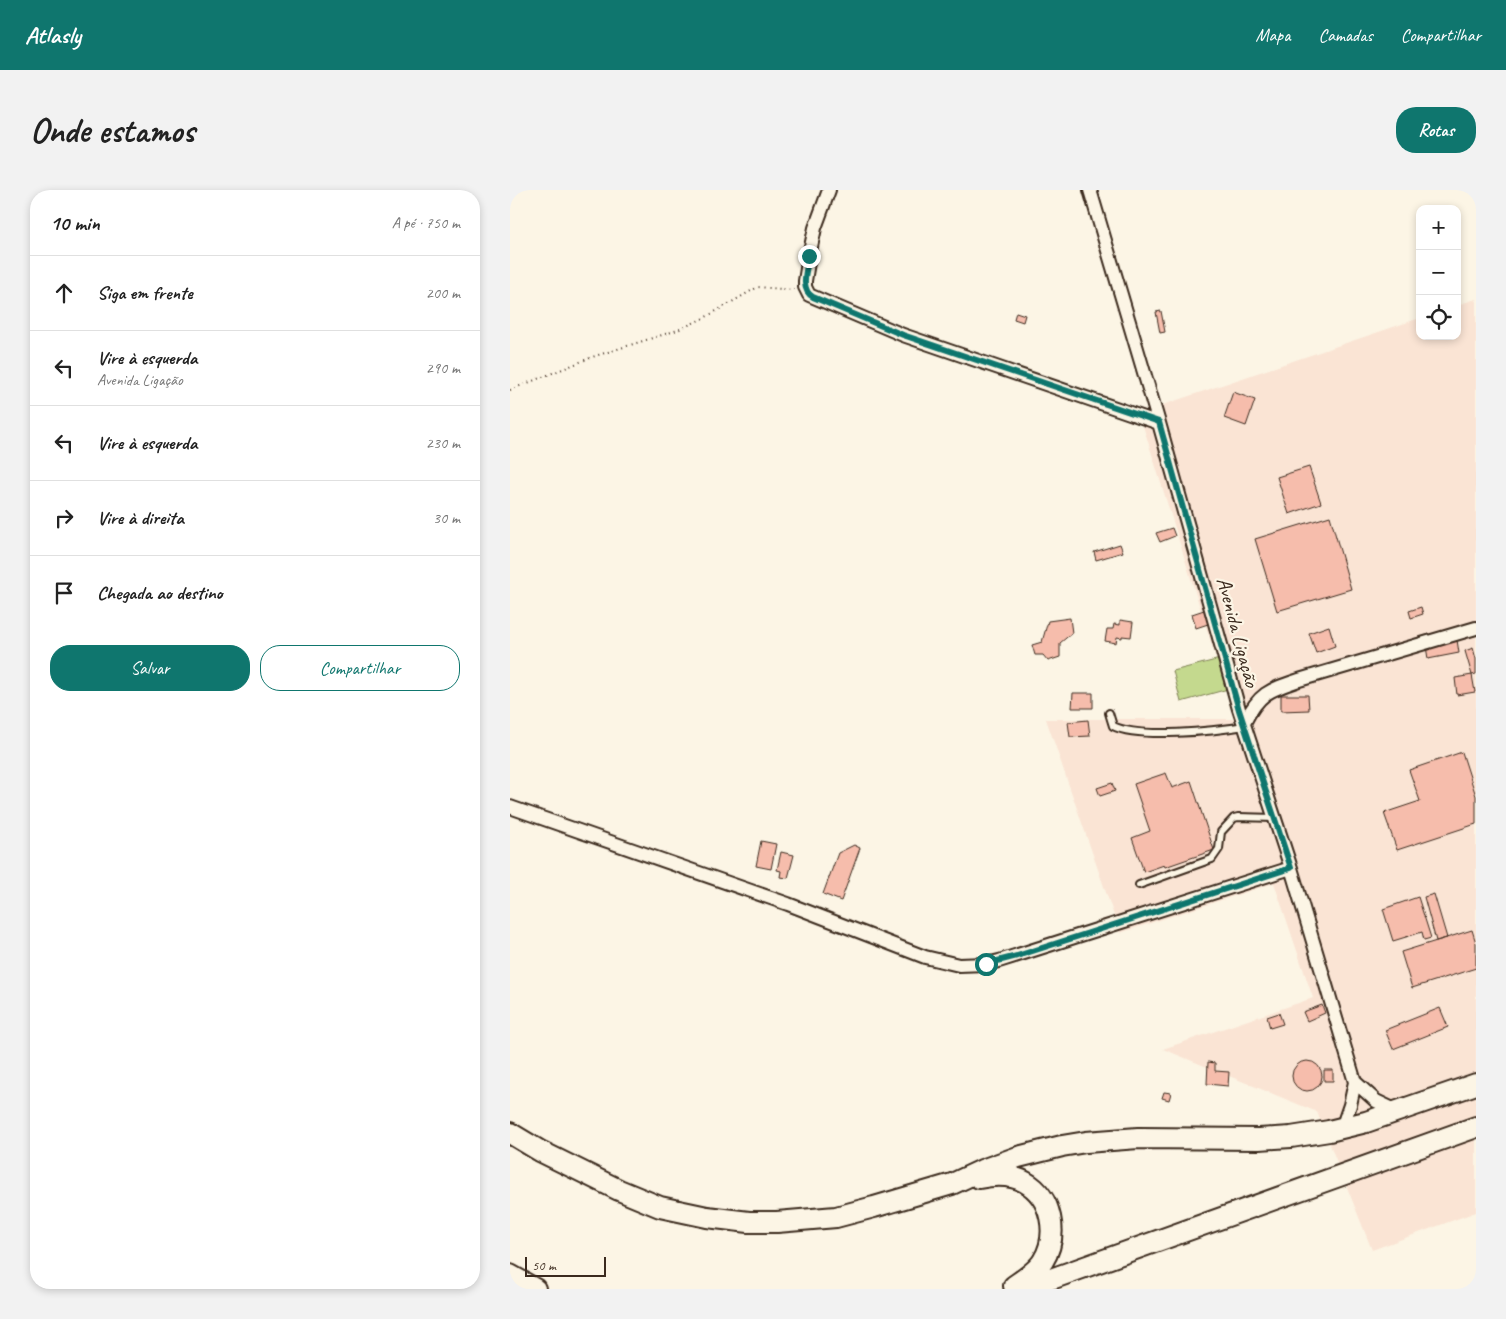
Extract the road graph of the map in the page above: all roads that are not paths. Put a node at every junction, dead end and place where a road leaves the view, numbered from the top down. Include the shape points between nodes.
1 (829, 190) edge
2 (1090, 190) edge
3 (1159, 422) junction
4 (1476, 628) edge
5 (1109, 713) dead end
6 (1245, 725) junction
7 (510, 807) edge
8 (1275, 818) junction
9 (1291, 868) junction
10 (1139, 886) dead end
11 (1355, 1082) junction
12 (1476, 1084) edge
13 (1398, 1111) junction
14 (1476, 1126) edge
15 (1342, 1128) junction
16 (510, 1133) edge
17 (952, 1184) junction
18 (518, 1281) edge
19 (536, 1289) edge
20 (1010, 1289) edge
21 (1020, 1289) edge

1 - 3 street via 816,228 804,282 806,291 813,297 903,335
2 - 3 street, Avenida Ligação
3 - 6 street, Avenida Ligação
4 - 6 street via 1270,690 1250,711
5 - 6 lane via 1113,726 1138,733
6 - 8 street, Avenida Ligação
7 - 9 street via 788,904 926,957 959,965 986,964 1017,956
8 - 9 street, Avenida Ligação
8 - 10 lane via 1234,818 1221,832 1219,849 1212,859
9 - 11 street, Avenida Ligação
11 - 13 street via 1376,1101
11 - 15 street, Avenida Ligação
12 - 13 highway
13 - 15 highway
14 - 21 highway
15 - 17 highway via 1258,1139 1138,1138 1086,1142 1018,1157
16 - 17 highway via 633,1197 660,1207 716,1218 768,1222 826,1218 874,1208
17 - 20 highway via 1000,1175 1025,1182 1048,1209 1052,1232 1043,1262
18 - 19 highway

